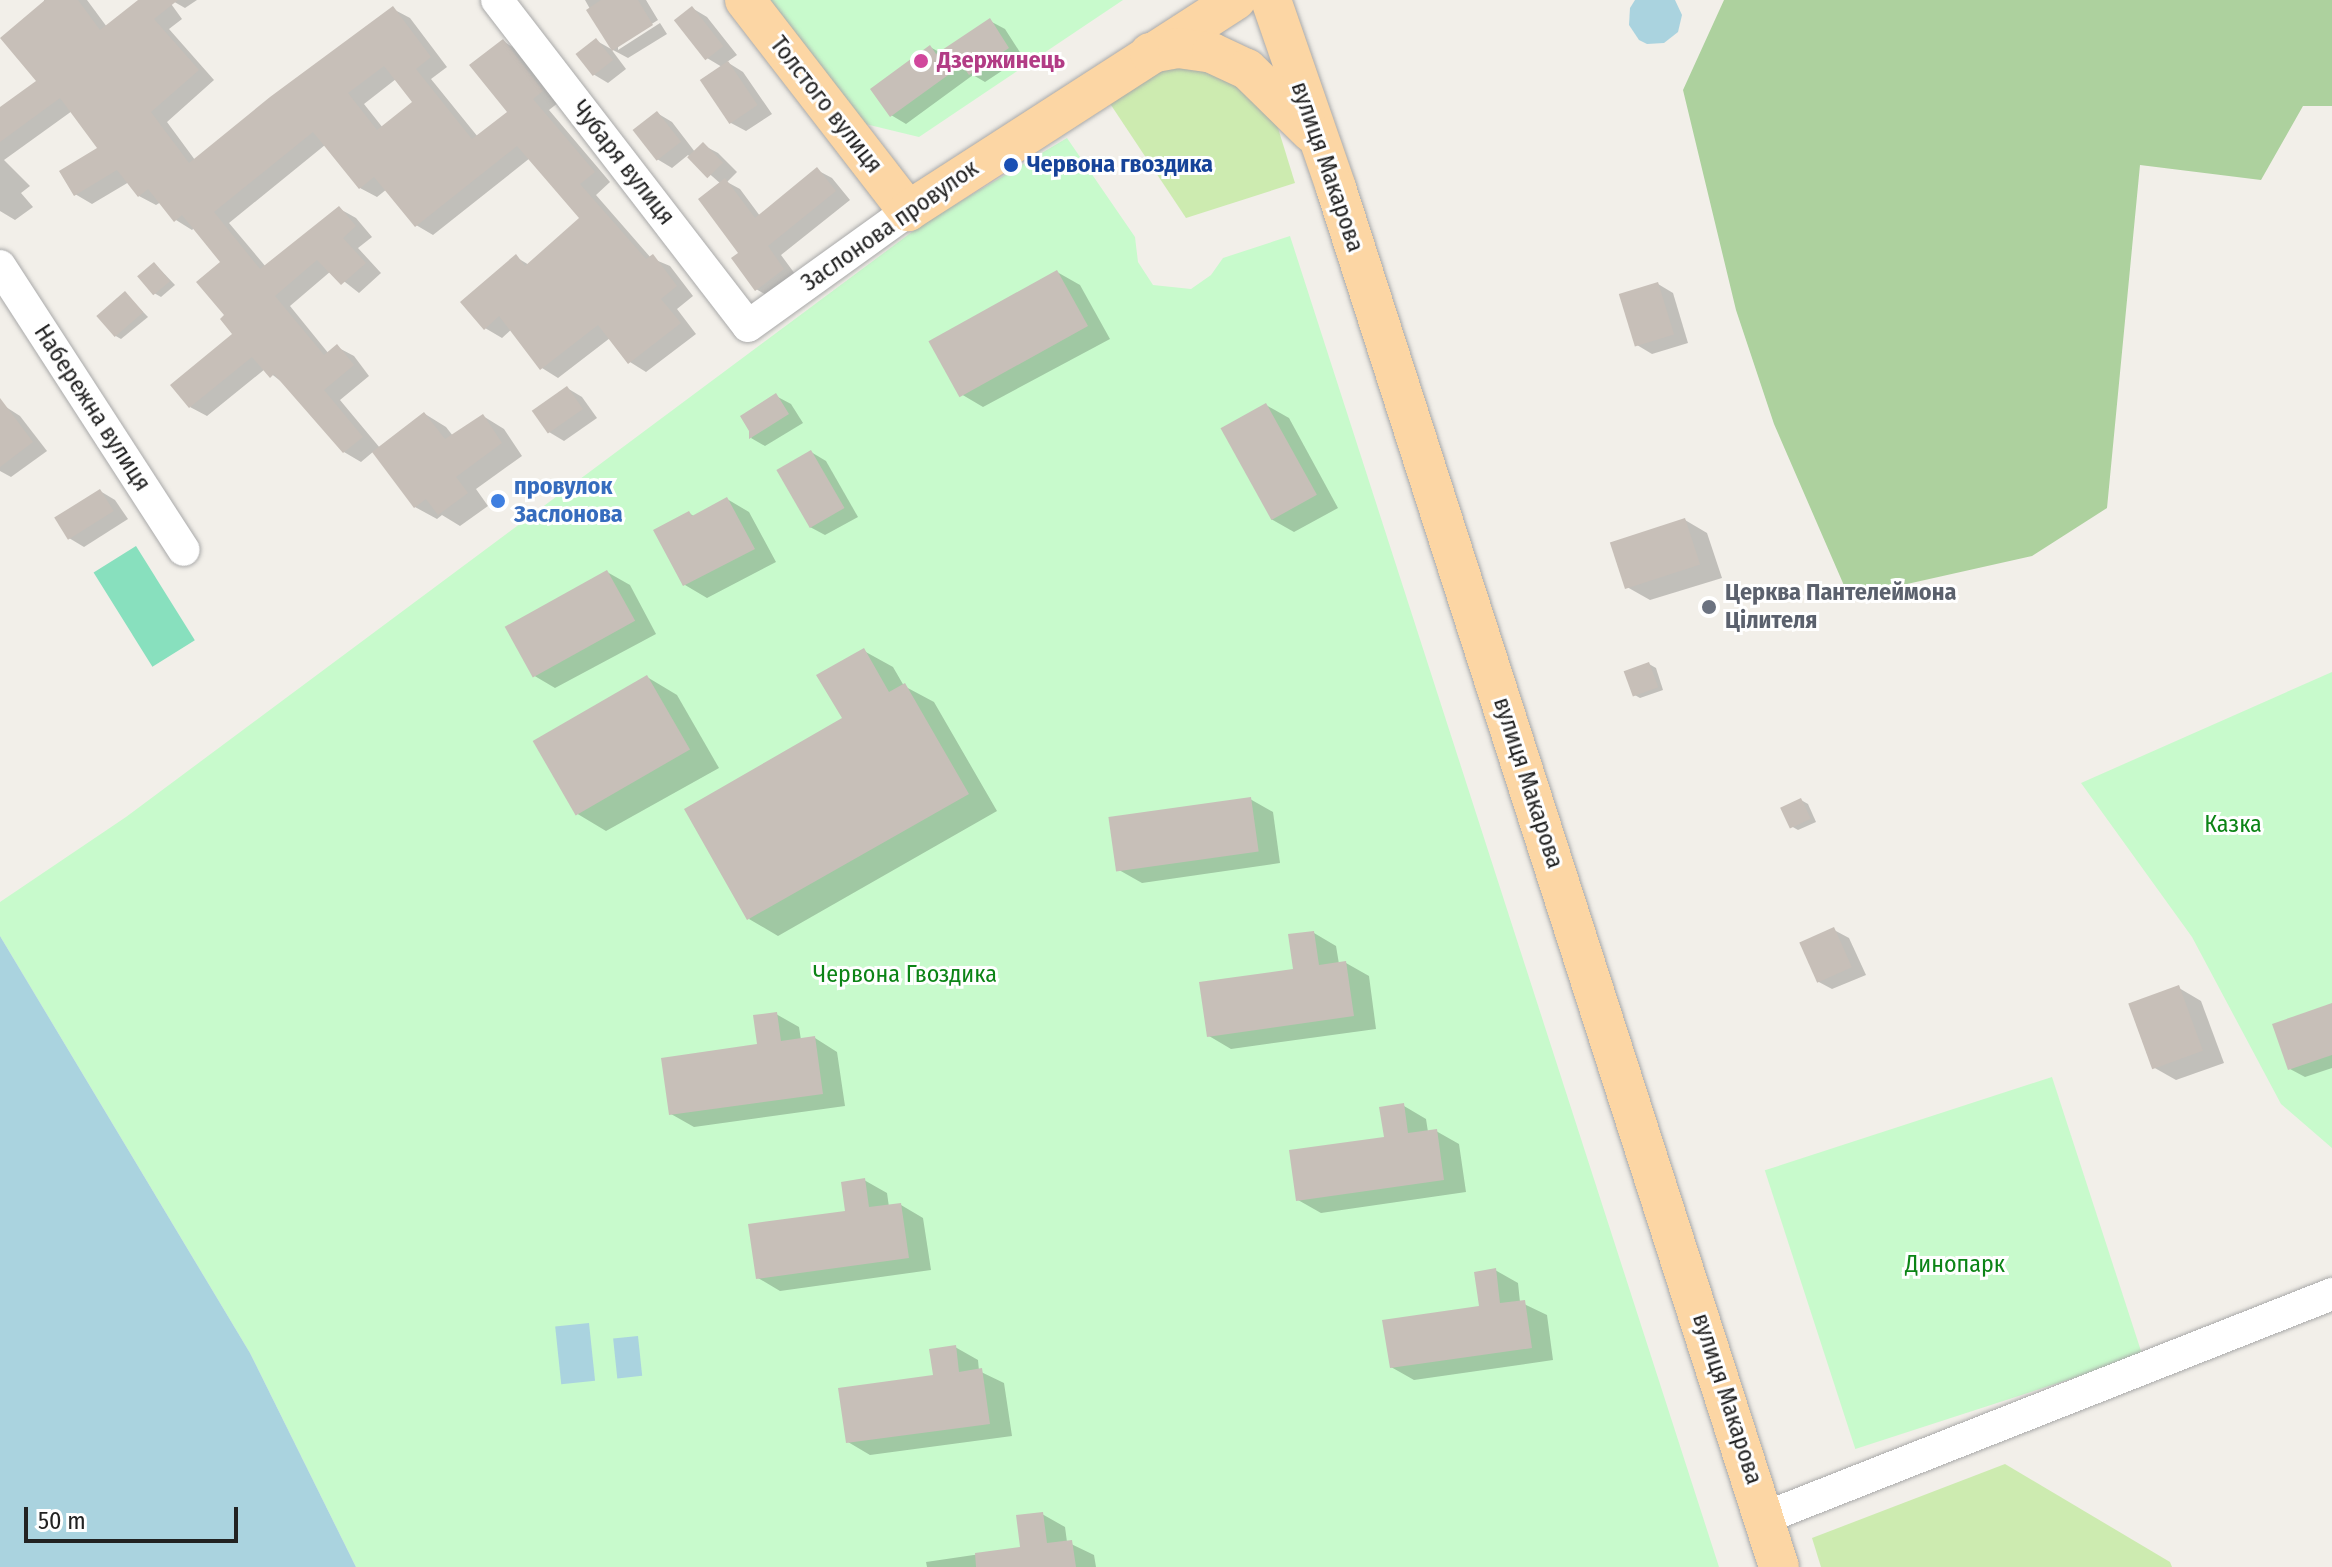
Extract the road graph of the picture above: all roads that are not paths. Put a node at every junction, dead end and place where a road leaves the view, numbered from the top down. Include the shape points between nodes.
1 (497, 0) edge
2 (745, 0) edge
3 (1236, 0) edge
4 (1271, 0) edge
5 (1150, 53) junction
6 (1316, 137) junction
7 (908, 211) junction
8 (0, 266) edge
9 (748, 326) joint
10 (184, 550) dead end
11 (2332, 1294) edge
12 (1764, 1518) junction
13 (1779, 1567) edge

1 - 9 street, Чубаря вулиця
2 - 7 main road, Толстого вулиця
3 - 5 main road, Заслонова провулок
4 - 6 main road, вулиця Макарова
5 - 6 main road via 1178,48 1212,53 1247,69
5 - 7 main road, Заслонова провулок
6 - 12 main road, вулиця Макарова
7 - 9 street, Заслонова провулок
8 - 10 street, Набережна вулиця
11 - 12 street
12 - 13 main road, вулиця Макарова

